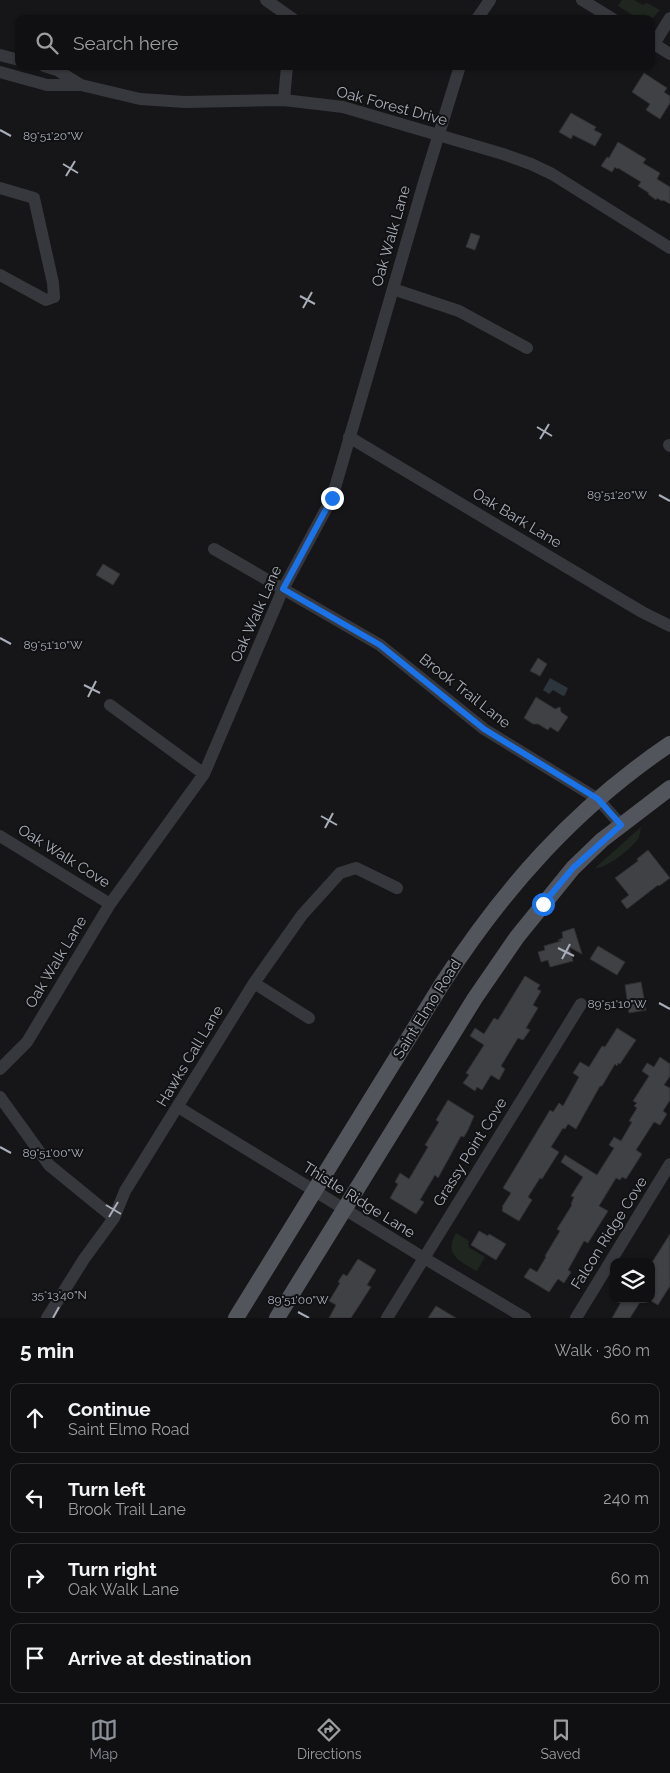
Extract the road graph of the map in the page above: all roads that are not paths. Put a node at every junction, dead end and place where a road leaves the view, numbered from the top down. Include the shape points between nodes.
1 (266, 0) edge
2 (582, 0) edge
3 (490, 1) edge
4 (287, 15) edge
5 (480, 15) edge
6 (606, 15) edge
7 (670, 18) edge
8 (655, 39) edge
9 (655, 45) edge
10 (670, 54) edge
11 (0, 55) edge
12 (15, 59) edge
13 (57, 70) edge
14 (287, 70) edge
15 (459, 70) edge
16 (0, 72) edge
17 (81, 85) junction
18 (284, 100) junction
19 (438, 136) junction
20 (0, 188) edge
21 (670, 248) edge
22 (0, 275) edge
23 (393, 289) junction
24 (526, 348) dead end
25 (349, 437) junction
26 (214, 549) dead end
27 (283, 589) junction
28 (670, 626) edge
29 (110, 706) dead end
30 (670, 744) edge
31 (204, 774) junction
32 (670, 788) edge
33 (598, 799) junction
34 (621, 825) junction
35 (0, 836) edge
36 (398, 888) dead end
37 (110, 904) junction
38 (254, 983) junction
39 (581, 1004) dead end
40 (309, 1018) dead end
41 (0, 1069) edge
42 (0, 1097) edge
43 (178, 1107) junction
44 (670, 1164) edge
45 (314, 1191) junction
46 (343, 1209) junction
47 (114, 1218) junction
48 (424, 1258) junction
49 (47, 1318) edge
50 (236, 1318) edge
51 (277, 1318) edge
52 (387, 1318) edge
53 (525, 1318) edge
54 (576, 1318) edge

1 - 4 street
2 - 6 street
3 - 5 street
7 - 8 street
9 - 10 street
11 - 12 street
13 - 17 street, Oak Forest Drive
14 - 18 street
15 - 19 street, Oak Walk Lane
16 - 17 street, Oak Forest Drive via 47,85
17 - 18 street, Oak Forest Drive via 140,99 185,102
18 - 19 street, Oak Forest Drive via 342,107
19 - 21 street, Oak Forest Drive via 503,154 543,170
19 - 23 street, Oak Walk Lane
20 - 22 street via 34,198 54,297 46,300
23 - 24 street via 459,311
23 - 25 street, Oak Walk Lane
25 - 27 street, Oak Walk Lane via 332,498
25 - 28 street, Oak Bark Lane
26 - 27 street, Brook Trail Lane
27 - 31 street, Oak Walk Lane
27 - 33 street, Brook Trail Lane via 380,645 484,729
29 - 31 street
30 - 33 main road, Saint Elmo Road
31 - 37 street, Oak Walk Lane
32 - 34 main road
33 - 34 street, Brook Trail Lane
33 - 45 main road, Saint Elmo Road via 513,884 470,942
34 - 46 main road via 573,868 512,944
35 - 37 street, Oak Walk Cove
36 - 38 street, Hawks Call Lane via 356,868 340,873 302,915
37 - 41 street, Oak Walk Lane via 27,1042
38 - 40 street
38 - 43 street, Hawks Call Lane
39 - 48 street, Grassy Point Cove
42 - 47 street via 48,1165
43 - 45 street, Thistle Ridge Lane
43 - 47 street, Hawks Call Lane via 125,1191
44 - 54 street, Falcon Ridge Cove
45 - 46 street, Thistle Ridge Lane
45 - 50 main road, Saint Elmo Road
46 - 48 street, Thistle Ridge Lane
46 - 51 main road
47 - 49 street, Hawks Call Lane via 84,1258
48 - 52 street, Grassy Point Cove
48 - 53 street, Thistle Ridge Lane

